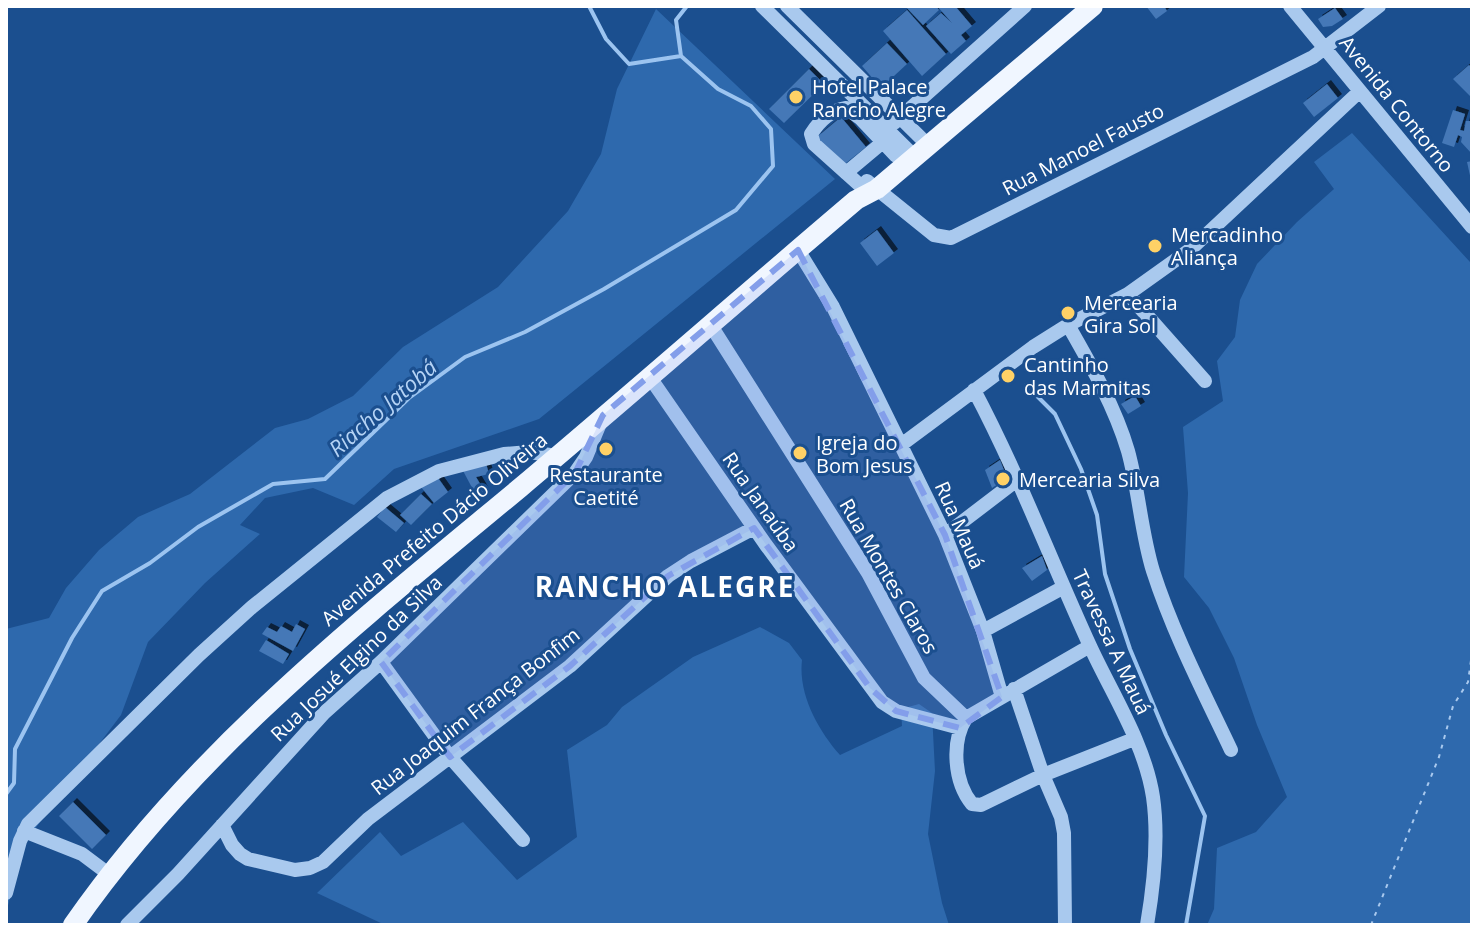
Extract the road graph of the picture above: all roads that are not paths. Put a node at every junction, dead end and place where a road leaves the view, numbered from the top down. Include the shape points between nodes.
1 (762, 6) edge
2 (1025, 6) edge
3 (1074, 6) edge
4 (1093, 6) edge
5 (1290, 6) edge
6 (1379, 6) edge
7 (790, 7) edge
8 (804, 23) junction
9 (793, 36) junction
10 (1325, 48) junction
11 (1360, 91) junction
12 (899, 118) junction
13 (905, 145) junction
14 (846, 173) junction
15 (866, 190) junction
16 (1472, 227) edge
17 (798, 250) junction
18 (1128, 294) junction
19 (710, 324) junction
20 (1068, 325) junction
21 (649, 376) junction
22 (1205, 381) dead end
23 (974, 390) junction
24 (603, 415) junction
25 (901, 445) junction
26 (557, 456) junction
27 (1017, 480) junction
28 (754, 528) junction
29 (945, 535) junction
30 (1064, 587) junction
31 (983, 631) junction
32 (1090, 646) junction
33 (381, 662) junction
34 (1008, 693) junction
35 (963, 723) junction
36 (1134, 739) junction
37 (1231, 750) dead end
38 (450, 757) junction
39 (1043, 775) junction
40 (222, 825) junction
41 (24, 831) junction
42 (523, 840) dead end
43 (110, 875) junction
44 (6, 893) edge
45 (73, 925) edge
46 (127, 925) edge
47 (1065, 925) edge
48 (1147, 925) edge

1 - 9 street
2 - 12 street
3 - 13 main road, Avenida Prefeito Dácio Oliveira
4 - 13 main road, Avenida Prefeito Dácio Oliveira
5 - 10 street, Avenida Contorno
6 - 10 street, Rua Manoel Fausto
7 - 8 street
8 - 9 street
8 - 12 street
9 - 13 street
10 - 11 street, Avenida Contorno
10 - 15 street, Rua Manoel Fausto via 951,238 934,235
11 - 16 street, Avenida Contorno
11 - 18 street via 1191,249
12 - 13 street
12 - 13 street
13 - 14 street
13 - 14 street, Rua Manoel Fausto via 846,108 835,110 811,134 814,144
13 - 15 main road, Avenida Prefeito Dácio Oliveira
14 - 15 street, Rua Manoel Fausto
15 - 17 main road, Avenida Prefeito Dácio Oliveira
17 - 19 main road, Avenida Prefeito Dácio Oliveira
17 - 25 street, Rua Mauá via 833,307
18 - 20 street
18 - 22 street
19 - 21 main road, Avenida Prefeito Dácio Oliveira
19 - 35 street, Rua Montes Claros via 868,573 924,678
20 - 23 street
20 - 37 street via 1114,413 1164,602
21 - 24 main road, Avenida Prefeito Dácio Oliveira
21 - 28 street, Rua Janaúba
23 - 25 street
23 - 27 street, Travessa A Mauá
24 - 26 main road, Avenida Prefeito Dácio Oliveira
24 - 33 street, Rua Josué Elgino da Silva via 575,473
25 - 29 street, Rua Mauá
26 - 41 street via 504,454 439,471 387,498 199,655
26 - 43 main road, Avenida Prefeito Dácio Oliveira via 274,697
27 - 29 street
27 - 30 street, Travessa A Mauá
28 - 35 street, Rua Janaúba via 882,702 896,711
28 - 38 street, Rua Joaquim França Bonfim via 668,576 570,666
29 - 31 street, Rua Mauá
30 - 31 street
30 - 32 street, Travessa A Mauá
31 - 34 street, Rua Mauá
32 - 34 street
32 - 36 street, Travessa A Mauá
33 - 38 street
33 - 40 street, Rua Josué Elgino da Silva via 324,713
34 - 35 street
34 - 39 street, Rua Mauá
35 - 39 street via 956,754 972,804 987,803
36 - 39 street
36 - 48 street, Travessa A Mauá via 1154,812
38 - 40 street, Rua Joaquim França Bonfim via 310,868 295,870 248,859 232,845
38 - 42 street
39 - 47 street, Rua Mauá via 1064,833
40 - 46 street, Rua Josué Elgino da Silva
41 - 43 street via 82,854
41 - 44 street
43 - 45 main road, Avenida Prefeito Dácio Oliveira

